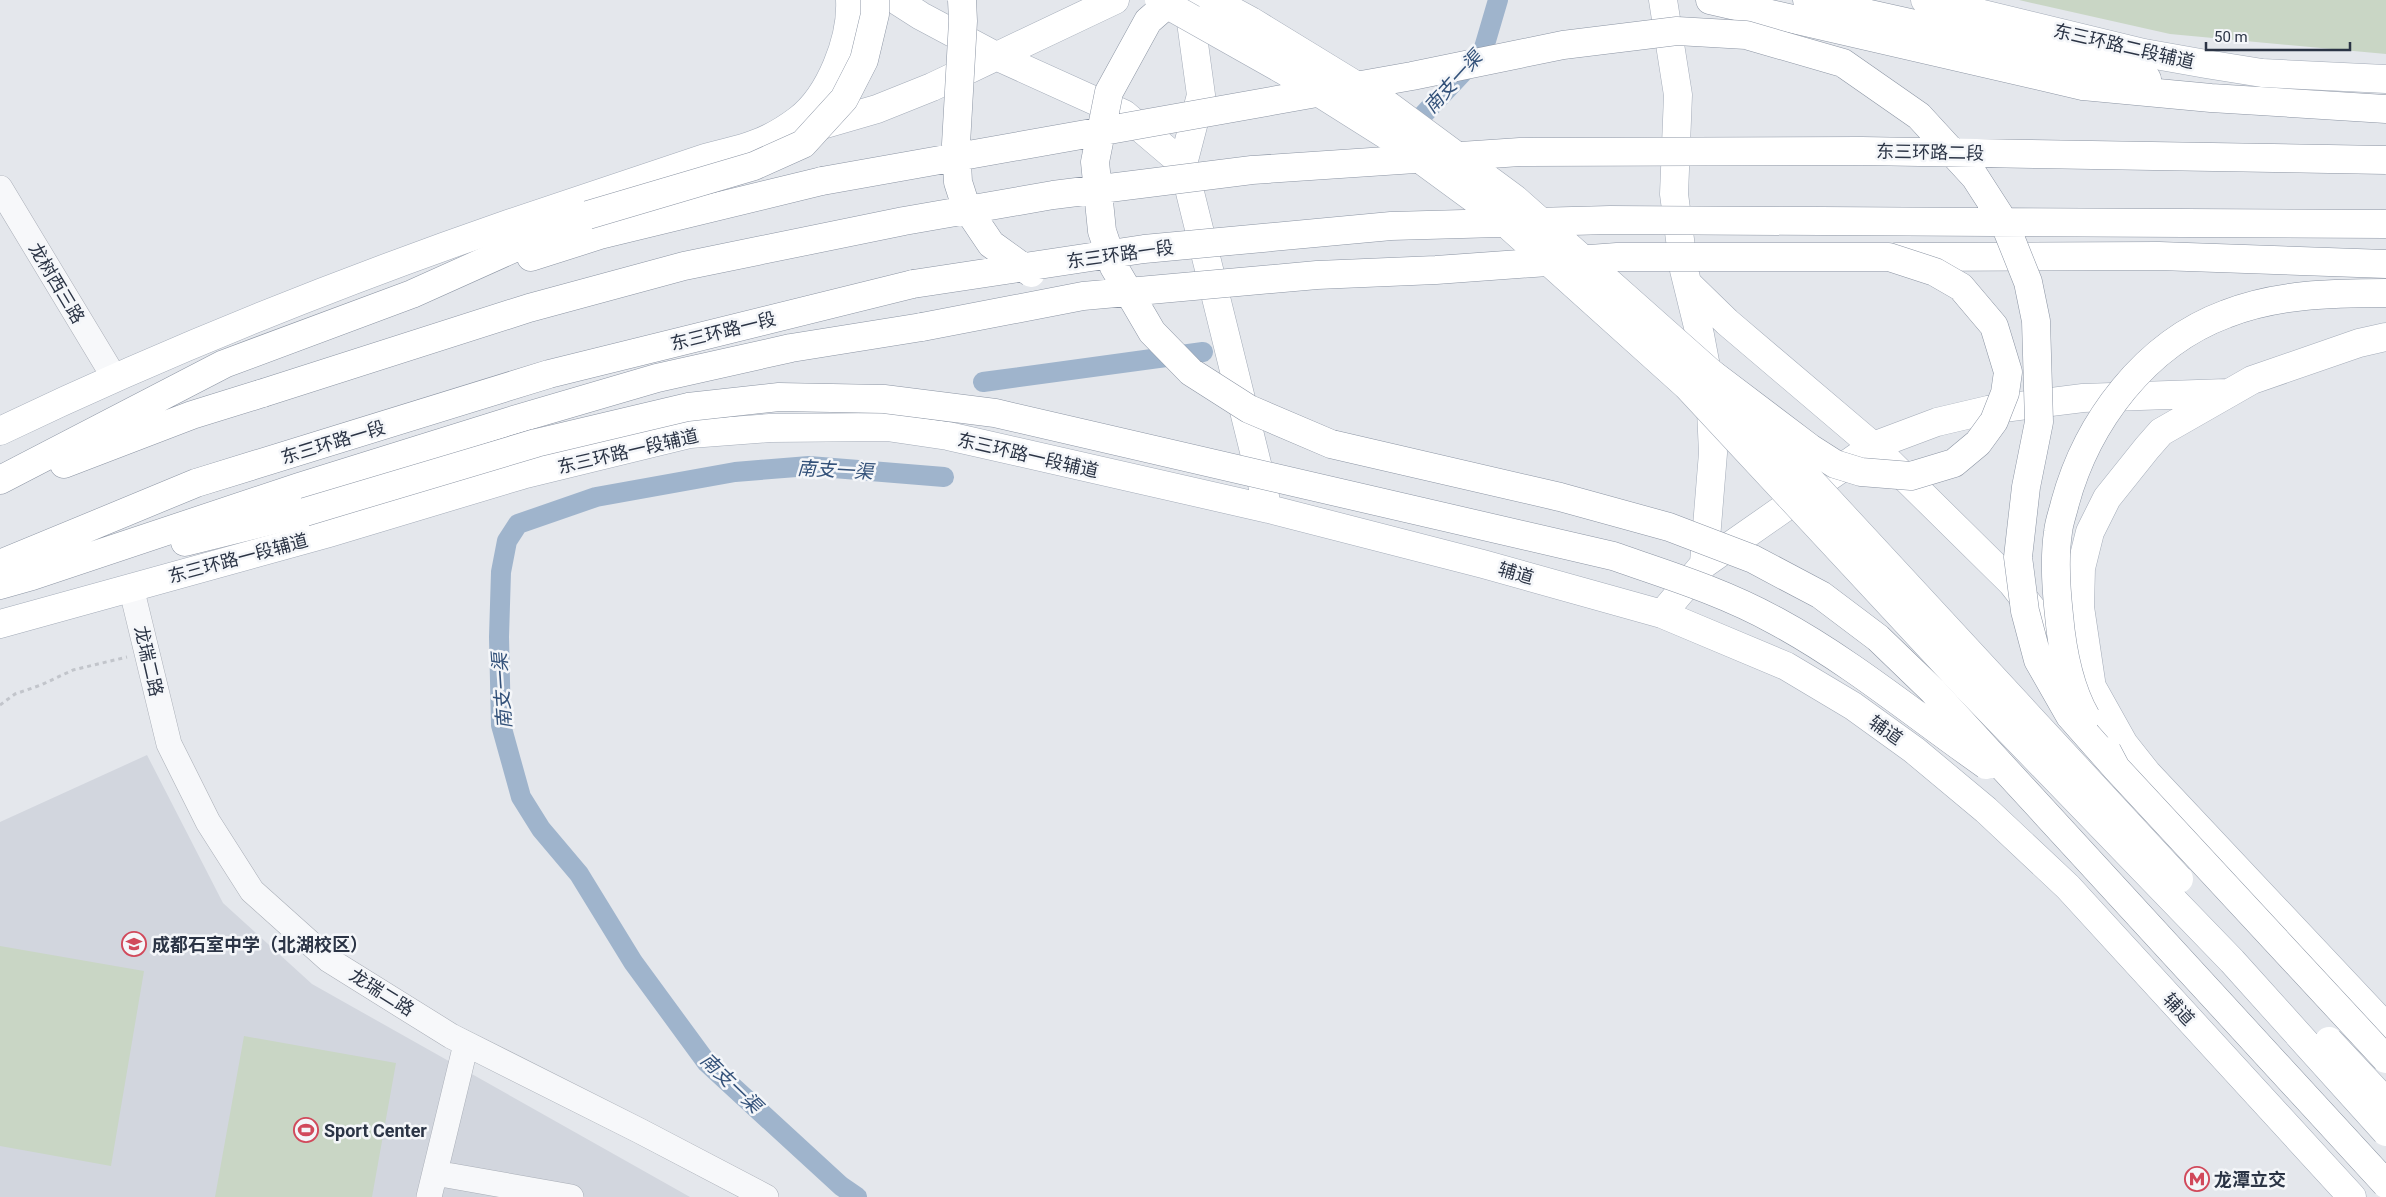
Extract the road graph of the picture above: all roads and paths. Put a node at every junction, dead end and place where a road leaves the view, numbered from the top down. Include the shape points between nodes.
1 (850, 0) edge
2 (875, 0) edge
3 (896, 0) edge
4 (962, 0) edge
5 (1115, 0) edge
6 (1158, 0) edge
7 (1172, 0) edge
8 (1188, 0) edge
9 (1212, 0) edge
10 (1663, 0) edge
11 (1710, 0) edge
12 (1807, 0) edge
13 (1925, 0) edge
14 (996, 56) junction
15 (2386, 79) edge
16 (2211, 98) junction
17 (2386, 108) edge
18 (755, 144) junction
19 (2386, 160) edge
20 (1183, 164) junction
21 (0, 188) edge
22 (2386, 224) edge
23 (1889, 257) junction
24 (2386, 264) edge
25 (1689, 285) junction
26 (2386, 293) edge
27 (412, 294) junction
28 (1083, 296) junction
29 (2386, 337) edge
30 (1711, 373) junction
31 (114, 377) junction
32 (2226, 393) junction
33 (0, 431) edge
34 (1873, 446) junction
35 (0, 480) edge
36 (0, 488) edge
37 (302, 500) junction
38 (1269, 509) junction
39 (0, 564) edge
40 (1704, 564) junction
41 (0, 585) edge
42 (131, 587) junction
43 (1662, 614) junction
44 (0, 624) edge
45 (147, 652) junction
46 (2091, 685) junction
47 (0, 705) edge
48 (2116, 768) junction
49 (2027, 793) junction
50 (2386, 1027) edge
51 (466, 1044) junction
52 (2386, 1059) edge
53 (2386, 1102) edge
54 (2386, 1132) edge
55 (435, 1173) junction
56 (2386, 1184) edge
57 (430, 1197) edge
58 (571, 1197) edge
59 (766, 1197) edge
60 (2352, 1197) edge

1 - 18 main road via 841,56 823,94 799,119
2 - 27 main road, bridge via 864,60 844,99 802,144 754,166 588,215
3 - 14 main road
4 - 28 main road, bridge via 956,144 958,182 966,207 991,244 1033,275
5 - 14 main road
6 - 54 main road, bridge via 1283,70 1394,140 1500,217 1687,386 1967,687 2232,961
7 - 49 main road, bridge via 1148,21 1109,92 1096,162 1102,231 1114,267 1152,332 1191,372 1249,409 1331,444 1560,497 1650,522 1753,559 1821,595 1878,638 1933,691
8 - 20 main road via 1201,95
9 - 30 main road, bridge via 1385,103 1515,199
10 - 25 main road via 1678,95 1674,194
11 - 16 main road via 2083,86
12 - 16 main road via 2090,63
13 - 15 main road, 东三环路二段辅道 via 2144,53 2206,64 2262,73
14 - 18 main road via 877,109
14 - 20 main road via 1124,114
16 - 17 main road
18 - 31 main road via 508,224 236,326
19 - 36 main road, 东三环路二段, bridge via 1862,151 1520,152 1233,172 1053,195 818,237 684,266 529,308 192,415
20 - 38 main road
21 - 31 street, 龙树西三路
22 - 39 main road, 东三环路一段, bridge via 1620,220 1391,226 1144,249 913,284 549,374 196,482
23 - 24 main road, bridge via 2159,256
23 - 28 main road, bridge via 1617,256 1308,276
23 - 30 main road, bridge via 1935,272 1962,287 1994,326 2008,372 2005,393 1994,421 1978,443 1954,463 1911,476 1861,472 1836,464
25 - 34 main road via 1727,322
25 - 40 main road via 1710,388 1713,453
26 - 48 main road, bridge via 2331,293 2274,301 2225,314 2181,337 2166,349 2143,368 2105,411 2074,472 2058,531 2056,586 2061,642 2079,704
27 - 35 main road via 224,364
27 - 48 main road, bridge via 600,235 822,180 1412,76 1564,45 1676,31 1746,35 1843,63 1919,116 1975,177 2004,222 2028,282 2036,321 2039,422 2026,487 2018,557 2025,611 2038,660 2070,716
28 - 37 main road, bridge via 792,348 657,378 497,425
29 - 32 main road via 2294,364
30 - 53 main road, bridge
31 - 33 main road
32 - 34 main road via 2083,398 1988,410 1937,422
32 - 46 main road via 2161,432 2107,498 2090,532 2081,568 2080,607
34 - 40 main road
34 - 46 main road via 2012,583
37 - 41 main road via 186,542
37 - 49 main road, bridge via 688,407 779,397 884,399 995,412 1613,556 1712,590 1830,652
38 - 42 main road, 东三环路一段辅道 via 948,436 887,427 770,428 699,433 608,453
38 - 43 main road, 辅道
40 - 43 main road
42 - 44 main road, 东三环路一段辅道
42 - 45 street, 龙瑞二路
43 - 60 main road, 辅道 via 1786,666 1844,701 1914,750 1986,810 2068,887
45 - 47 path via 73,670 15,694
45 - 51 street, 龙瑞二路 via 169,744 208,822 252,891 329,960
46 - 50 main road via 2124,744 2147,772
48 - 52 main road, bridge
49 - 56 main road, bridge
51 - 55 street
51 - 59 street, 龙瑞二路
55 - 57 street
55 - 58 street

